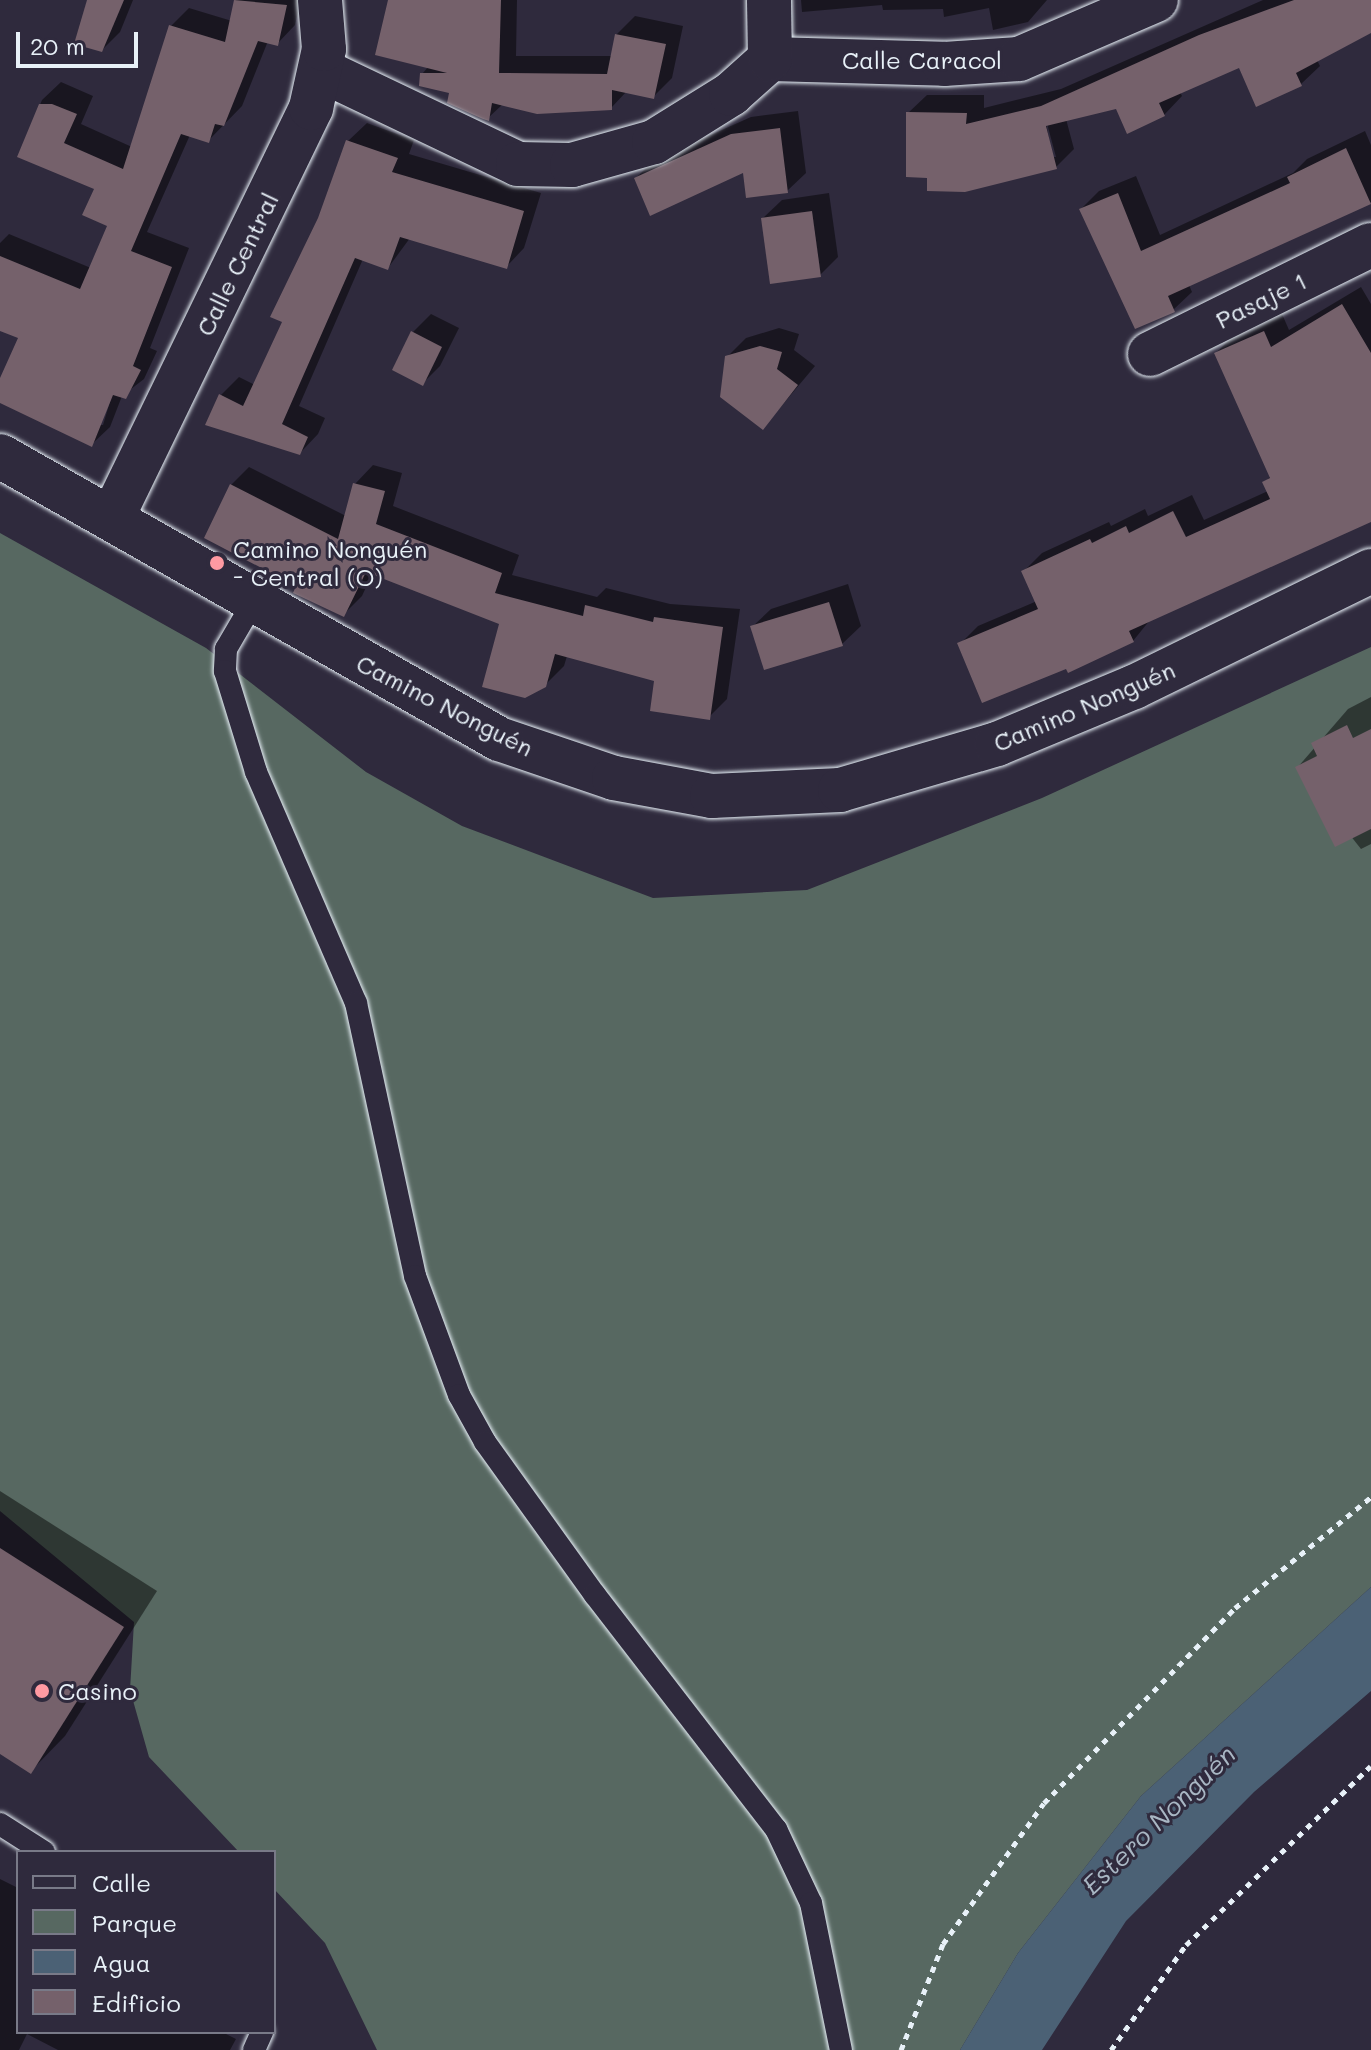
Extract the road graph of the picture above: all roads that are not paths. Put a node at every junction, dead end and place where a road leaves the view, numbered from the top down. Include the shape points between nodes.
1 (320, 0) edge
2 (769, 0) edge
3 (1156, 0) edge
4 (770, 59) junction
5 (321, 70) junction
6 (1371, 245) edge
7 (1150, 354) dead end
8 (0, 456) edge
9 (112, 518) junction
10 (1371, 571) edge
11 (254, 601) junction
12 (0, 1824) edge
13 (41, 1850) edge
14 (841, 2050) edge

1 - 5 street, Calle Central
2 - 4 street
3 - 4 street, Calle Caracol via 1019,59 944,64
4 - 5 street via 698,119 654,142 551,168 518,164
5 - 9 street, Calle Central via 301,131
6 - 7 street, Pasaje 1
8 - 9 street, Camino Nonguén
9 - 11 street, Camino Nonguén
10 - 11 street, Camino Nonguén via 1134,687 997,744 854,787 756,797 668,790 560,763 441,709
11 - 14 lane via 226,649 225,671 256,772 356,1003 415,1276 459,1395 485,1442 595,1595 776,1829 811,1903
12 - 13 lane

